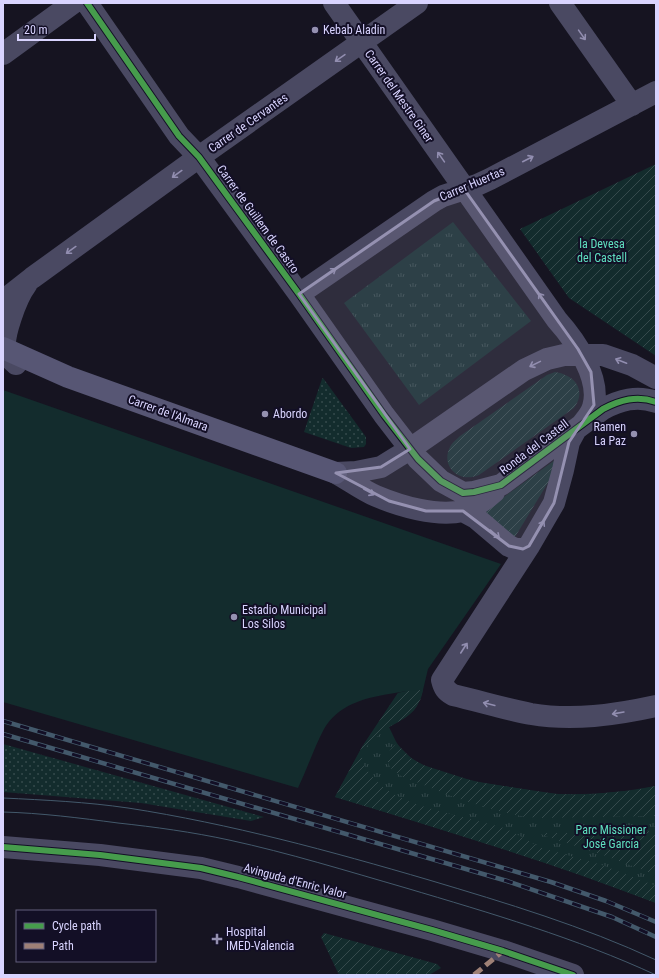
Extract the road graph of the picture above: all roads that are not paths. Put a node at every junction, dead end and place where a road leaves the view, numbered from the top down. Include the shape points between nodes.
1 (73, 3) edge
2 (87, 3) edge
3 (334, 3) edge
4 (417, 3) edge
5 (560, 3) edge
6 (362, 43) junction
7 (3, 54) edge
8 (656, 92) edge
9 (632, 106) junction
10 (199, 157) junction
11 (464, 189) junction
12 (32, 278) junction
13 (299, 294) junction
14 (3, 300) edge
15 (582, 355) junction
16 (7, 356) edge
17 (656, 378) edge
18 (656, 402) edge
19 (578, 427) junction
20 (410, 449) junction
21 (336, 473) junction
22 (501, 485) junction
23 (463, 511) junction
24 (529, 546) junction
25 (656, 706) edge
26 (3, 847) edge
27 (573, 975) edge

1 - 7 street
2 - 10 street, Carrer de Guillem de Castro via 178,136
3 - 6 street, Carrer del Mestre Giner
4 - 6 street, Carrer de Cervantes
5 -> 9 street
6 -> 10 street, Carrer de Cervantes
11 -> 6 street, Carrer del Mestre Giner
8 - 9 street, Carrer Huertas
11 -> 9 street, Carrer Huertas
10 -> 12 street, Carrer de Cervantes
10 - 13 street, Carrer de Guillem de Castro
13 -> 11 street, Carrer Huertas via 434,201
15 -> 11 street, Ronda del Castell
12 - 14 street, Carrer de Cervantes
12 - 16 street via 17,300 5,343
13 - 20 street, Carrer de Guillem de Castro
17 -> 15 street via 617,359 603,355
15 - 19 street, Ronda del Castell via 590,372 594,406
15 -> 20 street via 564,355 531,366
16 - 21 street, Carrer de l'Almara
18 - 19 street, Ronda del Castell via 639,398 618,402 603,409
19 - 22 street, Ronda del Castell
24 -> 19 street via 554,502 569,442
20 - 21 street, Carrer de l'Almara via 381,466 356,472
20 - 22 street, Ronda del Castell via 441,481 463,493
21 -> 23 street, Carrer de l'Almara via 375,496 407,508
22 - 23 street, Carrer de l'Almara via 485,500
23 -> 24 street via 476,518 509,546 516,549
25 -> 24 street via 589,717 531,714 453,695 444,687 442,680
26 - 27 street, Avinguda d'Enric Valor via 114,856 209,870 432,930

